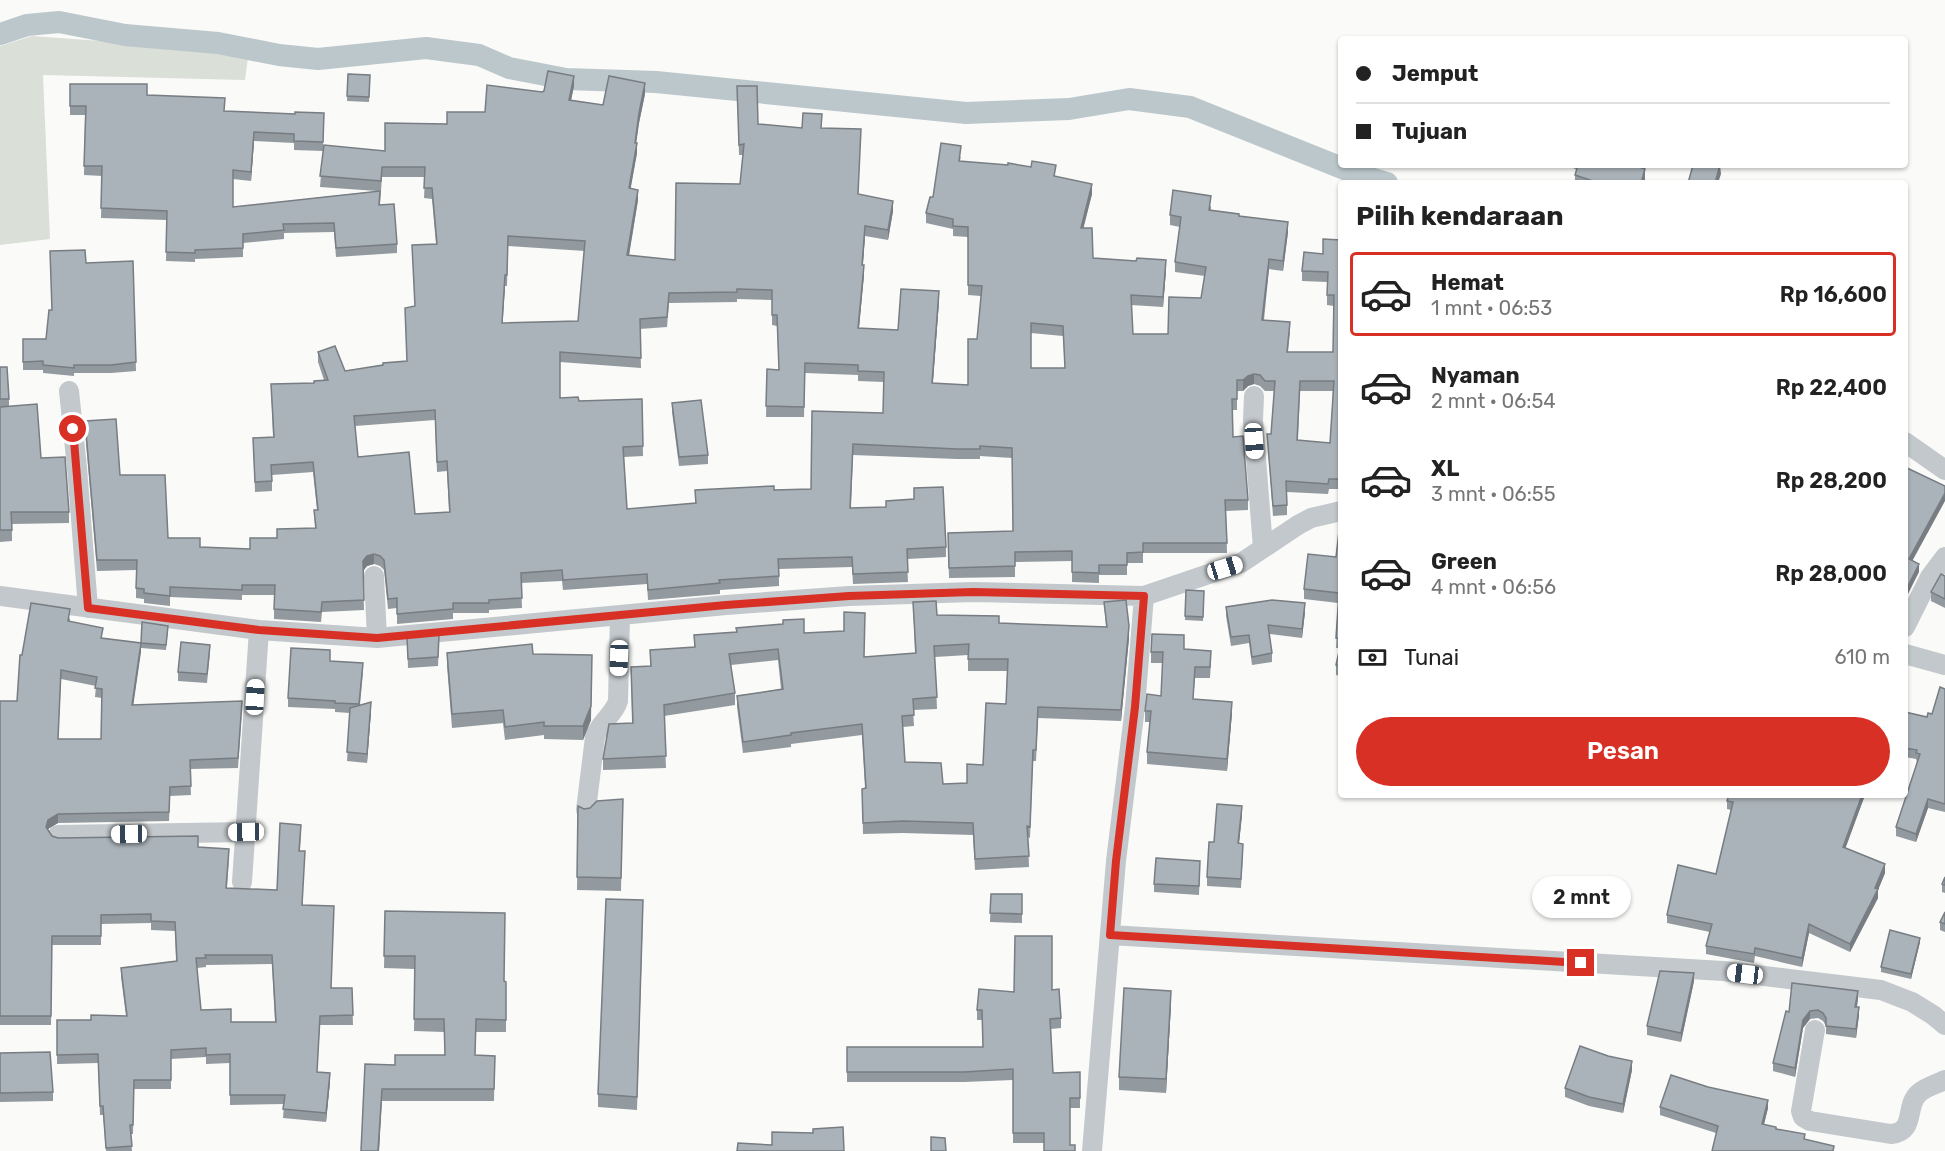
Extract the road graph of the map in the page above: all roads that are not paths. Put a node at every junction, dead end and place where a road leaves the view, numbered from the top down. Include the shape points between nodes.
1 (69, 391) dead end
2 (1254, 396) dead end
3 (1908, 444) edge
4 (1945, 470) edge
5 (1338, 512) edge
6 (1263, 548) junction
7 (1945, 556) edge
8 (374, 576) dead end
9 (0, 596) edge
10 (1144, 596) junction
11 (88, 608) junction
12 (620, 615) junction
13 (1908, 621) edge
14 (259, 630) junction
15 (377, 638) junction
16 (1908, 655) edge
17 (1945, 665) edge
18 (586, 810) edge
19 (246, 832) junction
20 (58, 835) edge
21 (242, 882) dead end
22 (1110, 935) junction
23 (1945, 1025) edge
24 (1815, 1030) dead end
25 (1945, 1080) edge
26 (1092, 1151) edge

1 - 11 street
2 - 6 street
3 - 4 street
5 - 6 street via 1304,521
6 - 10 street via 1241,563
7 - 13 street
8 - 15 street
9 - 11 street
10 - 12 street via 973,592 849,596
10 - 22 street
11 - 14 street
12 - 15 street
12 - 18 street via 618,701 596,732
14 - 15 street
14 - 19 street
16 - 17 street
19 - 20 street
19 - 21 street
22 - 23 street via 1723,971 1881,990 1912,1002
22 - 26 street
24 - 25 street via 1801,1111 1810,1120 1899,1133 1906,1127 1920,1092

